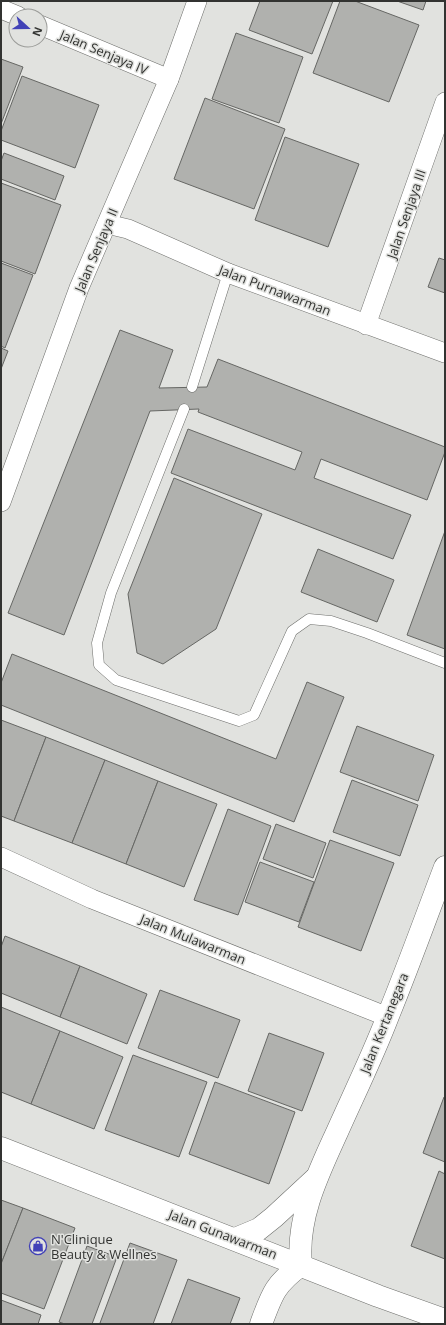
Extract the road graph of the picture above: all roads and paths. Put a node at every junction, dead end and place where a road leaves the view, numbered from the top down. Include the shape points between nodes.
1 (197, 1) edge
2 (48, 28) edge
3 (169, 79) junction
4 (445, 102) edge
5 (107, 224) junction
6 (228, 273) junction
7 (366, 325) junction
8 (445, 353) edge
9 (192, 387) dead end
10 (184, 409) dead end
11 (1, 502) edge
12 (445, 663) edge
13 (1, 857) edge
14 (445, 867) edge
15 (388, 1017) junction
16 (1, 1148) edge
17 (317, 1177) junction
18 (235, 1239) junction
19 (301, 1265) junction
20 (445, 1320) edge
21 (261, 1324) edge

1 - 3 street, Jalan Senjaya II
2 - 3 street, Jalan Senjaya IV
3 - 5 street, Jalan Senjaya II
4 - 7 street, Jalan Senjaya III
5 - 6 street, Jalan Purnawarman via 128,228
5 - 11 street, Jalan Senjaya II via 78,288
6 - 7 street, Jalan Purnawarman
6 - 9 lane
7 - 8 street, Jalan Purnawarman
10 - 12 lane via 111,593 98,643 99,665 116,680 239,721 254,715 292,631 309,619 331,621
13 - 15 street, Jalan Mulawarman via 92,899
14 - 15 street, Jalan Kertanegara
15 - 17 street, Jalan Kertanegara
16 - 18 street, Jalan Gunawarman
17 - 18 street, Jalan Kertanegara via 274,1218 259,1229
17 - 19 street, Jalan Kertanegara via 302,1229
18 - 19 street, Jalan Gunawarman
19 - 20 street, Jalan Gunawarman
19 - 21 street via 278,1285

